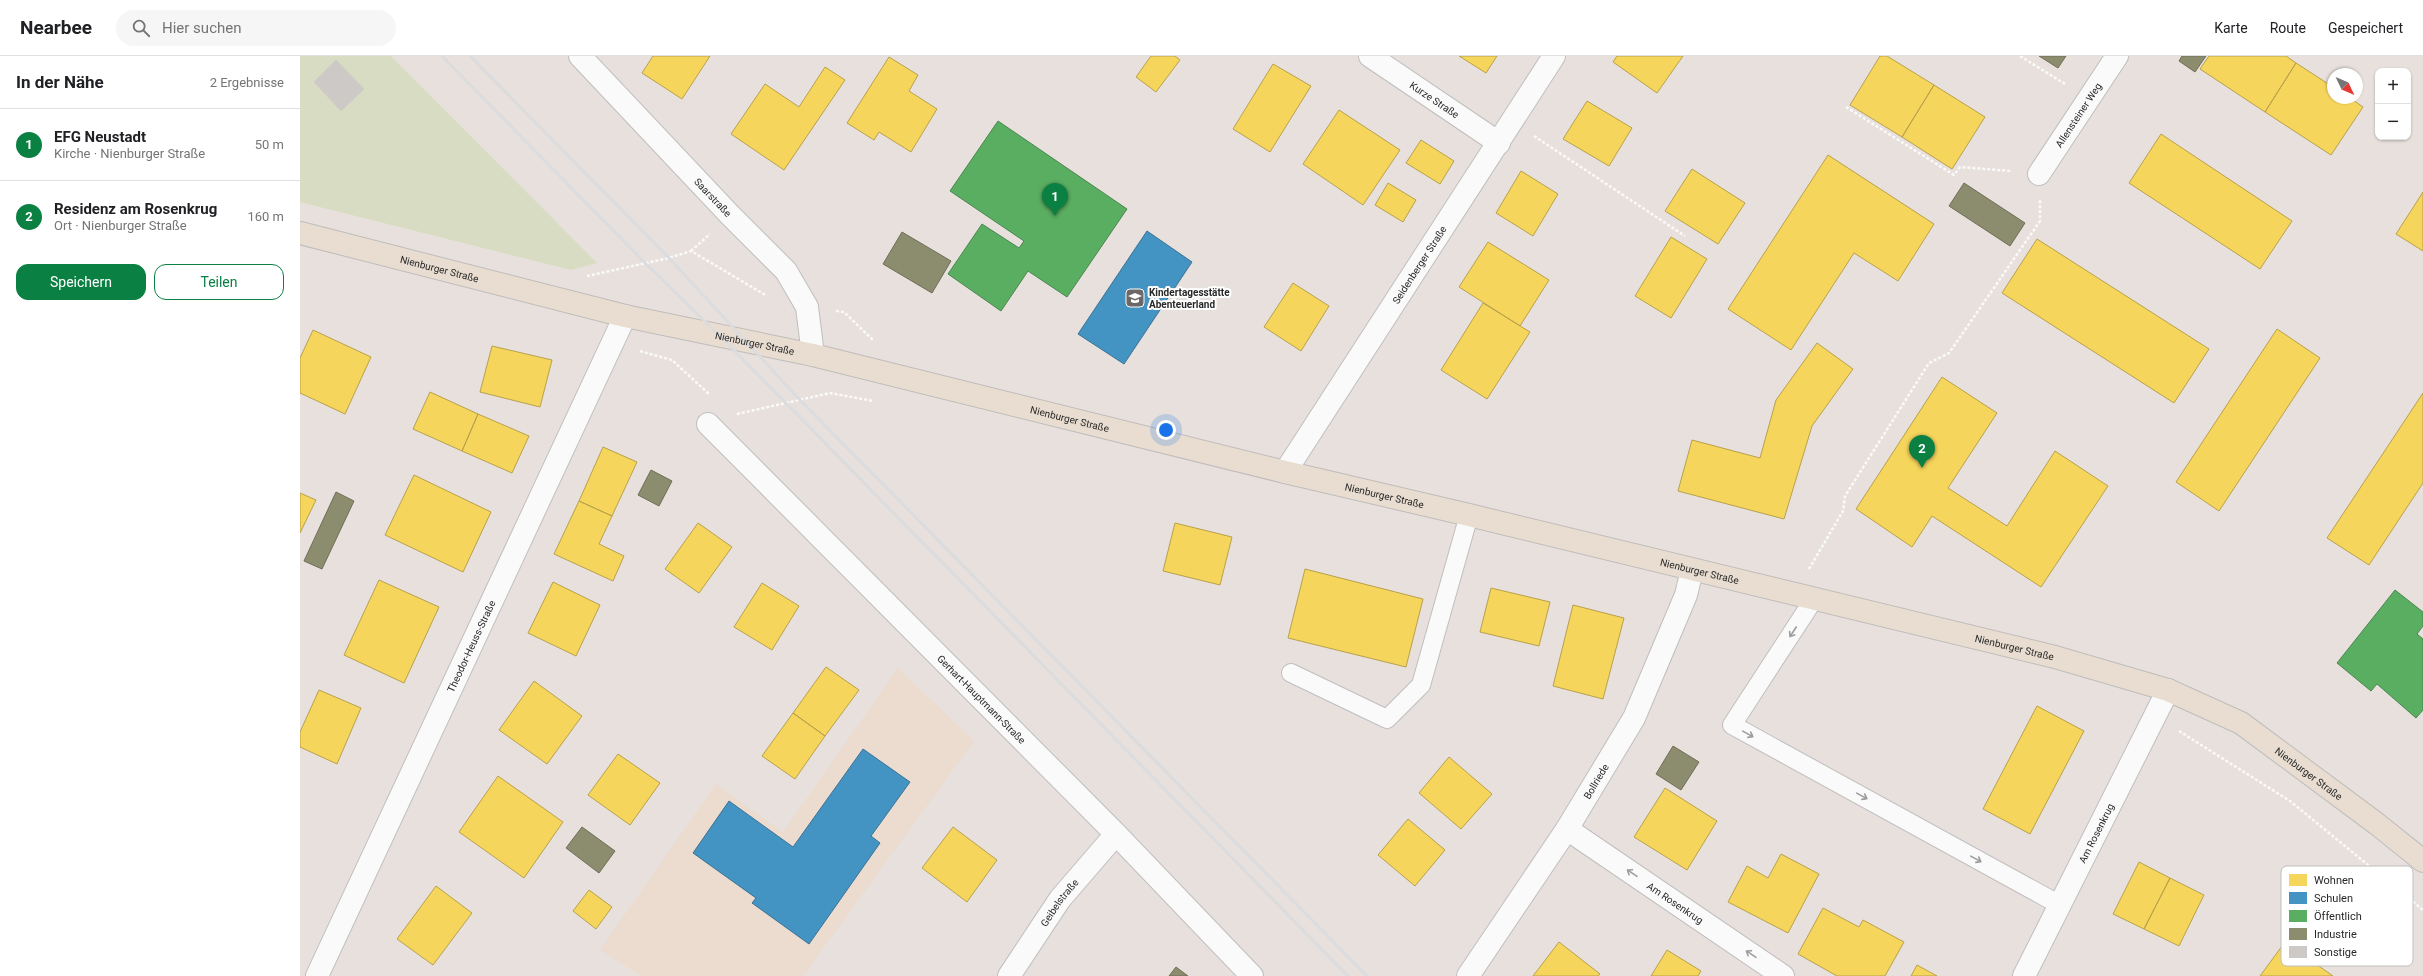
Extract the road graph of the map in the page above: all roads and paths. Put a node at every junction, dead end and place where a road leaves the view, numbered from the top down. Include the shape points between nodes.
1 (580, 56) edge
2 (1370, 56) edge
3 (1554, 56) edge
4 (2020, 56) edge
5 (2117, 56) edge
6 (2089, 100) junction
7 (1846, 107) dead end
8 (1512, 121) junction
9 (1499, 143) junction
10 (2039, 174) junction
11 (300, 233) edge
12 (1685, 236) dead end
13 (626, 316) junction
14 (614, 343) junction
15 (813, 355) junction
16 (715, 400) dead end
17 (874, 401) dead end
18 (731, 415) dead end
19 (708, 424) dead end
20 (1285, 472) junction
21 (1469, 514) junction
22 (1692, 570) junction
23 (1804, 596) junction
24 (1291, 673) dead end
25 (2168, 690) junction
26 (2155, 716) junction
27 (1568, 829) junction
28 (1116, 834) junction
29 (2423, 860) edge
30 (2369, 866) edge
31 (2413, 902) edge
32 (2060, 904) junction
33 (2423, 910) edge
34 (316, 976) edge
35 (1009, 976) edge
36 (1252, 976) edge
37 (1468, 976) edge
38 (1783, 976) edge
39 (2024, 976) edge

1 - 15 street, Saarstraße via 786,271 807,307
2 - 9 street, Kurze Straße
3 - 8 street, Seidenberger Straße
4 - 6 path
5 - 6 street, Allensteiner Weg
6 - 10 street, Allensteiner Weg
7 - 10 path via 1954,175 1960,167
8 - 9 street, Seidenberger Straße
8 - 12 path
9 - 20 street, Seidenberger Straße
10 - 23 path via 2040,220 1949,353 1929,363 1845,496 1843,511
11 - 13 main road, Nienburger Straße
13 - 14 street, Theodor-Heuss-Straße
13 - 15 main road, Nienburger Straße
14 - 16 path via 672,360
14 - 34 street, Theodor-Heuss-Straße
15 - 20 main road, Nienburger Straße
17 - 18 path via 830,394
19 - 28 street, Gerhart-Hauptmann-Straße
20 - 21 main road, Nienburger Straße
21 - 22 main road, Nienburger Straße
21 - 24 lane via 1421,685 1387,718
22 - 23 main road, Nienburger Straße
22 - 27 street, Bollriede via 1686,594 1634,718
23 - 25 main road, Nienburger Straße via 2055,657
23 -> 32 lane via 1732,725
25 - 26 street, Am Rosenkrug
25 - 29 main road, Nienburger Straße via 2241,723
26 - 30 path via 2290,801
26 - 32 street, Am Rosenkrug
27 - 37 street, Bollriede
38 -> 27 street, Am Rosenkrug
28 - 35 street, Geibelstraße via 1060,899
28 - 36 street, Gerhart-Hauptmann-Straße
31 - 33 path
32 - 39 street, Am Rosenkrug

